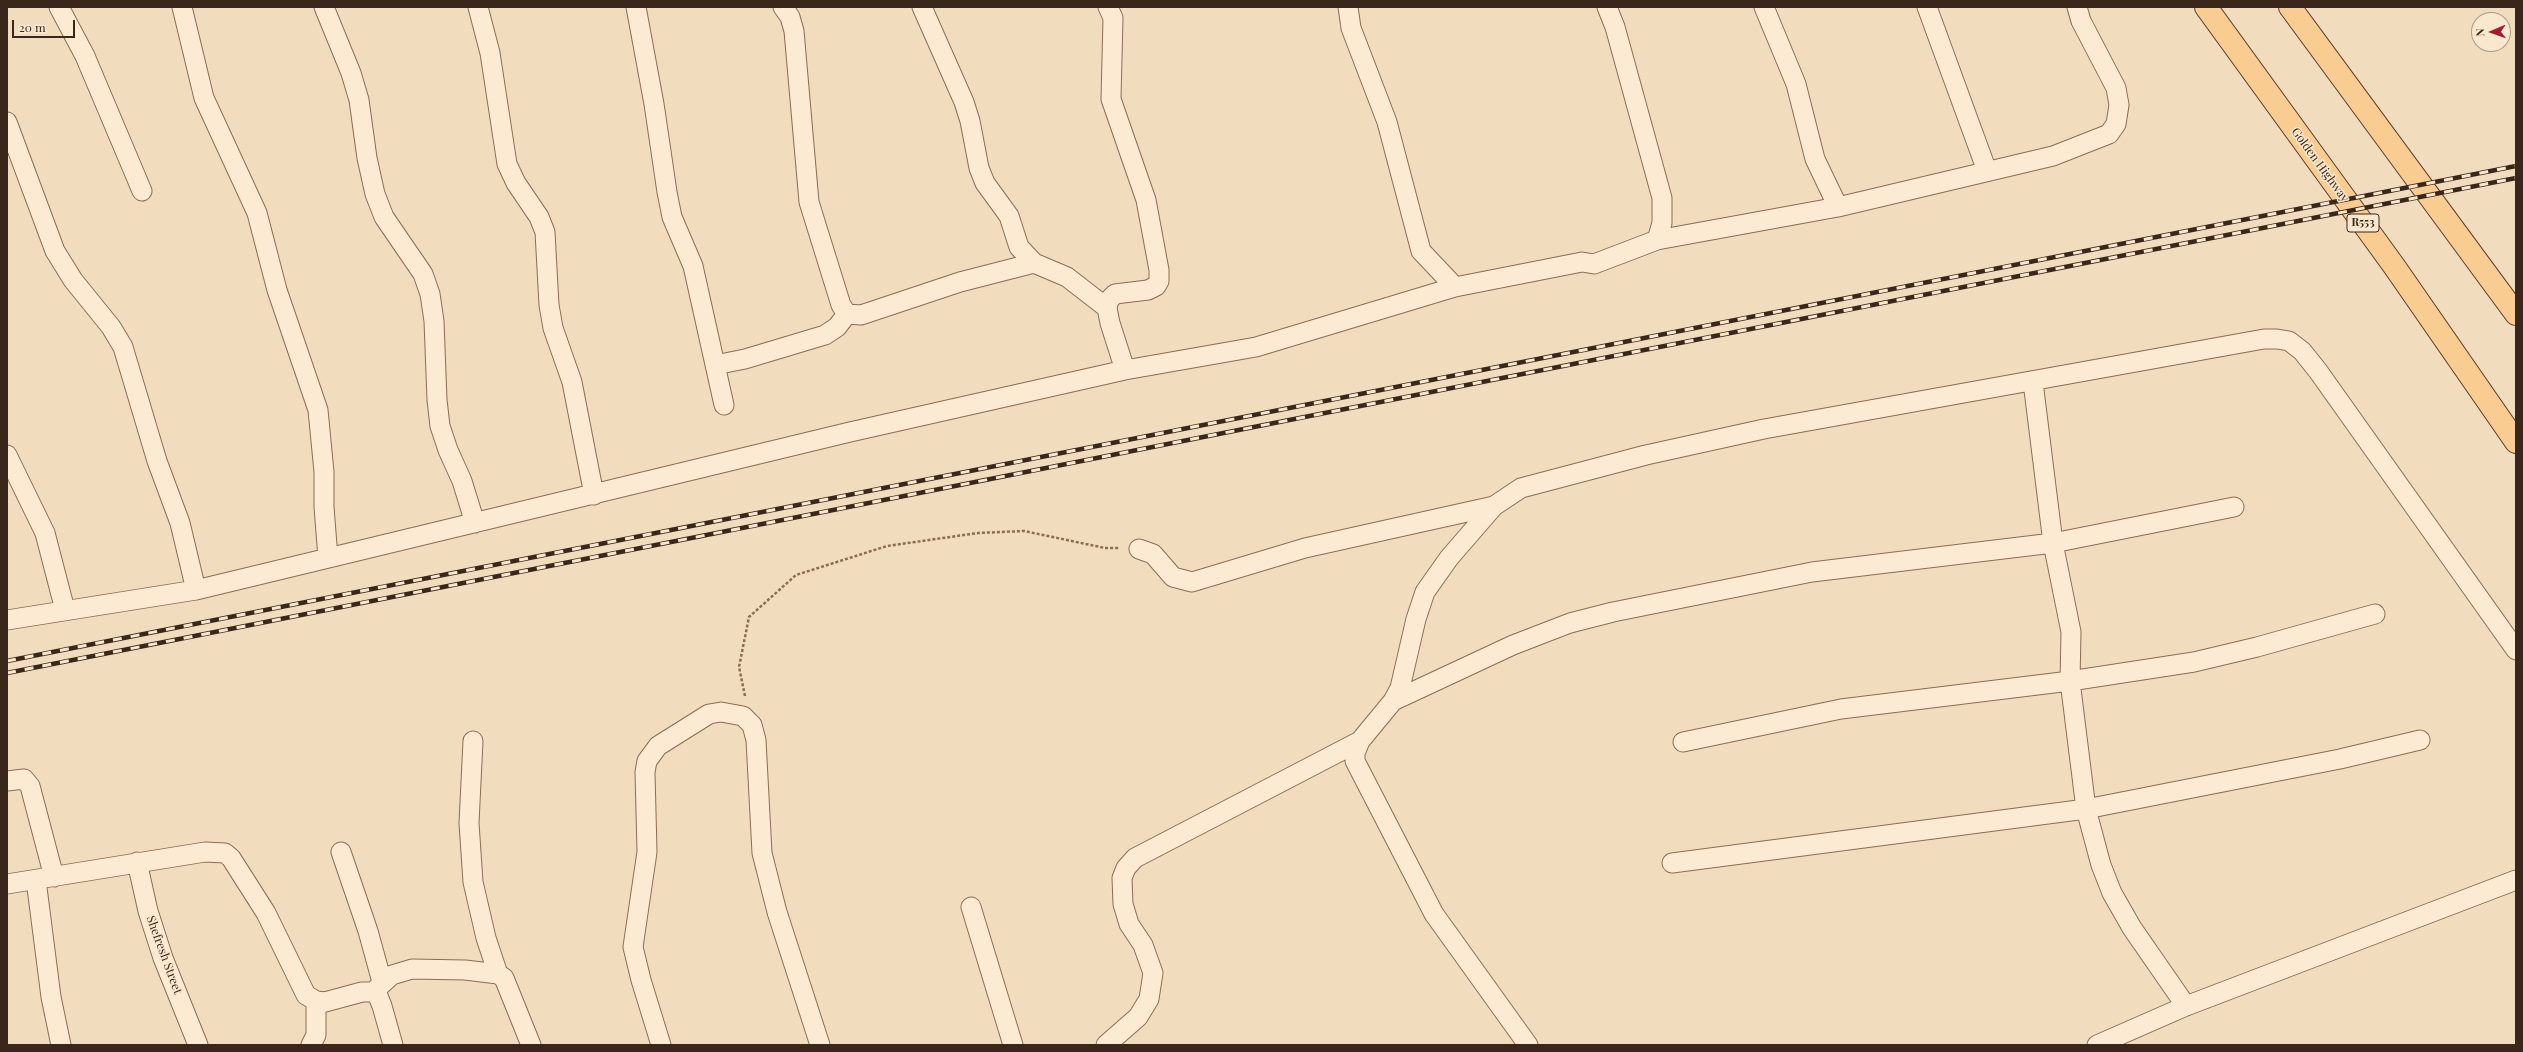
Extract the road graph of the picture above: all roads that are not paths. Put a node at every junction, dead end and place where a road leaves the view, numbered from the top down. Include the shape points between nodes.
1 (59, 7) edge
2 (182, 7) edge
3 (324, 7) edge
4 (478, 7) edge
5 (636, 7) edge
6 (783, 7) edge
7 (922, 7) edge
8 (1108, 7) edge
9 (1348, 7) edge
10 (1607, 7) edge
11 (1764, 7) edge
12 (1927, 7) edge
13 (2077, 7) edge
14 (2206, 7) edge
15 (2290, 7) edge
16 (7, 122) edge
17 (1987, 171) junction
18 (142, 191) dead end
19 (1838, 207) junction
20 (1657, 240) junction
21 (1034, 263) junction
22 (1455, 287) junction
23 (1107, 308) junction
24 (848, 314) junction
25 (2516, 314) edge
26 (715, 364) junction
27 (1125, 370) junction
28 (2033, 382) junction
29 (724, 405) dead end
30 (2516, 442) edge
31 (7, 455) edge
32 (594, 495) junction
33 (1494, 506) junction
34 (2234, 507) dead end
35 (475, 523) junction
36 (2053, 543) junction
37 (1139, 549) road end
38 (328, 558) junction
39 (196, 590) junction
40 (65, 610) junction
41 (2375, 614) dead end
42 (7, 620) edge
43 (2516, 650) edge
44 (2070, 681) junction
45 (1393, 701) junction
46 (2420, 740) dead end
47 (474, 741) dead end
48 (1360, 741) junction
49 (1683, 742) dead end
50 (7, 781) edge
51 (2086, 809) junction
52 (341, 852) dead end
53 (137, 862) junction
54 (1672, 863) dead end
55 (54, 877) junction
56 (36, 880) junction
57 (2516, 880) edge
58 (7, 884) edge
59 (971, 907) dead end
60 (498, 974) junction
61 (377, 987) junction
62 (316, 1001) junction
63 (2186, 1006) junction
64 (1110, 1044) edge
65 (61, 1045) edge
66 (198, 1045) edge
67 (311, 1045) edge
68 (393, 1045) edge
69 (531, 1045) edge
70 (661, 1045) edge
71 (820, 1045) edge
72 (1013, 1045) edge
73 (1528, 1045) edge
74 (2098, 1045) edge

1 - 18 street via 85,56
2 - 38 street via 204,98 257,213 277,290 318,410
3 - 35 street via 351,73 359,100 375,194 384,217 424,274 430,294 440,426 462,481
4 - 32 street via 490,53 507,164 516,183 540,217 545,232 550,312 572,382
5 - 26 street via 654,104 666,192 672,217 693,266
6 - 24 street via 790,16 794,31 809,202 841,305
7 - 21 street via 964,102 979,168 986,183 1009,216 1019,247
8 - 23 street via 1112,18 1113,39 1111,99 1146,200 1159,281 1148,290 1115,294 1109,300
9 - 22 street via 1351,28 1387,122 1421,251
10 - 20 street via 1615,27 1662,198 1662,223
11 - 19 street via 1796,84 1816,159
12 - 17 street
13 - 17 street via 2081,21 2116,88 2119,105 2116,124 2109,134 2096,141 2053,156
14 - 30 main road, Golden Highway / R553 via 2394,266
15 - 25 main road
16 - 39 street via 54,251 70,276 111,327 122,347 157,462 180,523
17 - 19 street
19 - 20 street
20 - 22 street via 1594,264 1582,262
21 - 23 street via 1067,277
21 - 24 street via 960,282 861,315
22 - 27 street via 1256,347
23 - 27 street
24 - 26 street via 837,327 825,335 745,359
26 - 29 street
27 - 32 street via 850,432
28 - 33 street via 1764,429 1646,455 1521,488
28 - 36 street
28 - 43 street via 2264,339 2289,342 2302,351 2318,371
31 - 40 street via 45,533
32 - 35 street
33 - 37 street via 1305,548 1192,582 1173,576 1153,554
33 - 45 street via 1449,558 1425,592 1416,619 1405,672
34 - 36 street
35 - 38 street
36 - 44 street via 2071,632
36 - 45 street via 1812,572 1613,612 1570,623 1513,645
38 - 39 street
39 - 40 street
40 - 42 street
41 - 44 street via 2194,662
44 - 49 street via 1841,709
44 - 51 street
45 - 48 street
46 - 51 street via 2340,759
47 - 60 street via 470,853 478,909
48 - 64 street via 1135,858 1126,868 1122,878 1123,904 1129,924 1143,945 1153,973 1149,999 1138,1017
48 - 73 street via 1355,753 1358,770 1434,914
50 - 55 street via 24,779 30,786
51 - 54 street
51 - 63 street via 2112,893 2132,928
52 - 61 street via 368,931
53 - 55 street
53 - 62 street via 214,851 231,858 280,938 298,982 306,995
53 - 66 street, Shefresh Street via 148,911 163,958
55 - 56 street
56 - 58 street
56 - 65 street via 51,997
57 - 63 street
59 - 72 street
60 - 61 street via 412,969 392,975
60 - 69 street via 504,978
61 - 62 street via 337,1000
61 - 68 street
62 - 67 street via 316,1035
63 - 74 street
70 - 71 street via 641,980 634,947 647,852 644,792 647,761 658,746 709,714 734,713 743,716 752,725 756,740 762,853 777,912

